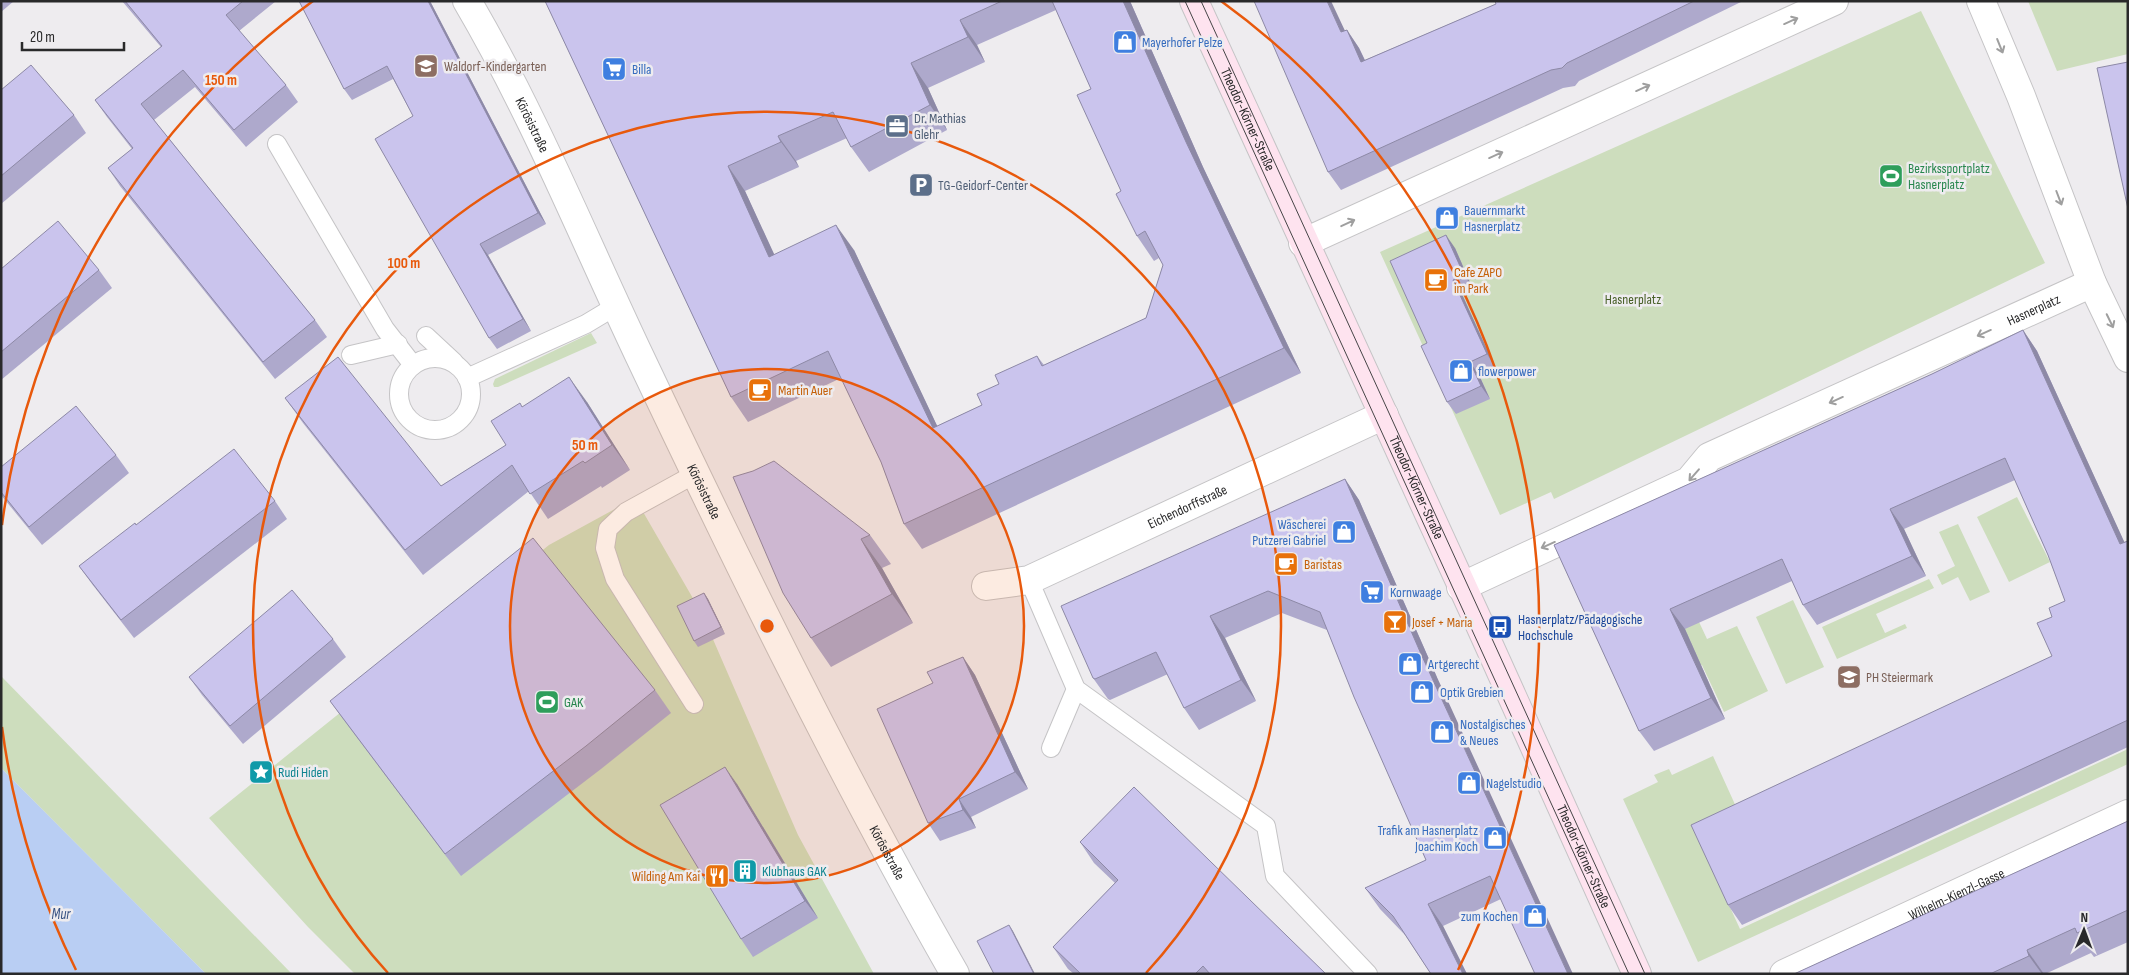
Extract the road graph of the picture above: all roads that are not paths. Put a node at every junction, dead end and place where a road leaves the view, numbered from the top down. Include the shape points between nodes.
1 (467, 1) edge
2 (1194, 1) edge
3 (1834, 1) edge
4 (1982, 1) edge
5 (277, 144) dead end
6 (1303, 243) junction
7 (2092, 284) junction
8 (616, 306) junction
9 (426, 336) dead end
10 (398, 344) junction
11 (351, 356) dead end
12 (2128, 358) edge
13 (413, 365) junction
14 (462, 372) junction
15 (1384, 415) junction
16 (695, 474) junction
17 (1029, 580) junction
18 (986, 586) dead end
19 (1461, 586) junction
20 (1076, 689) junction
21 (694, 704) dead end
22 (1052, 748) dead end
23 (2128, 814) edge
24 (955, 974) edge
25 (1368, 974) edge
26 (1637, 974) edge
27 (1784, 974) edge

1 - 8 street, Körösistraße via 520,99
2 - 6 main road, Theodor-Körner-Straße
6 -> 3 street
4 -> 7 street
5 - 10 lane via 386,329
6 - 15 main road, Theodor-Körner-Straße
7 -> 12 street
7 -> 19 street, Hasnerplatz via 1710,457 1689,481
8 - 14 lane via 586,324
8 - 16 street, Körösistraße
9 - 14 lane
10 - 11 lane
10 - 13 lane
13 - 14 lane via 424,359 436,358 448,360
13 - 14 lane via 405,373 398,396 408,418 429,430 451,426 467,411 471,400 470,388
15 - 17 street, Eichendorffstraße
15 - 19 main road, Theodor-Körner-Straße
16 - 21 lane via 626,512 608,529 605,548 615,579
16 - 24 street, Körösistraße via 889,857
17 - 18 street, Eichendorffstraße
17 - 20 lane
19 - 26 main road, Theodor-Körner-Straße
20 - 22 lane
20 - 25 lane via 1266,826 1275,876
23 - 27 street, Wilhelm-Kienzl-Gasse

